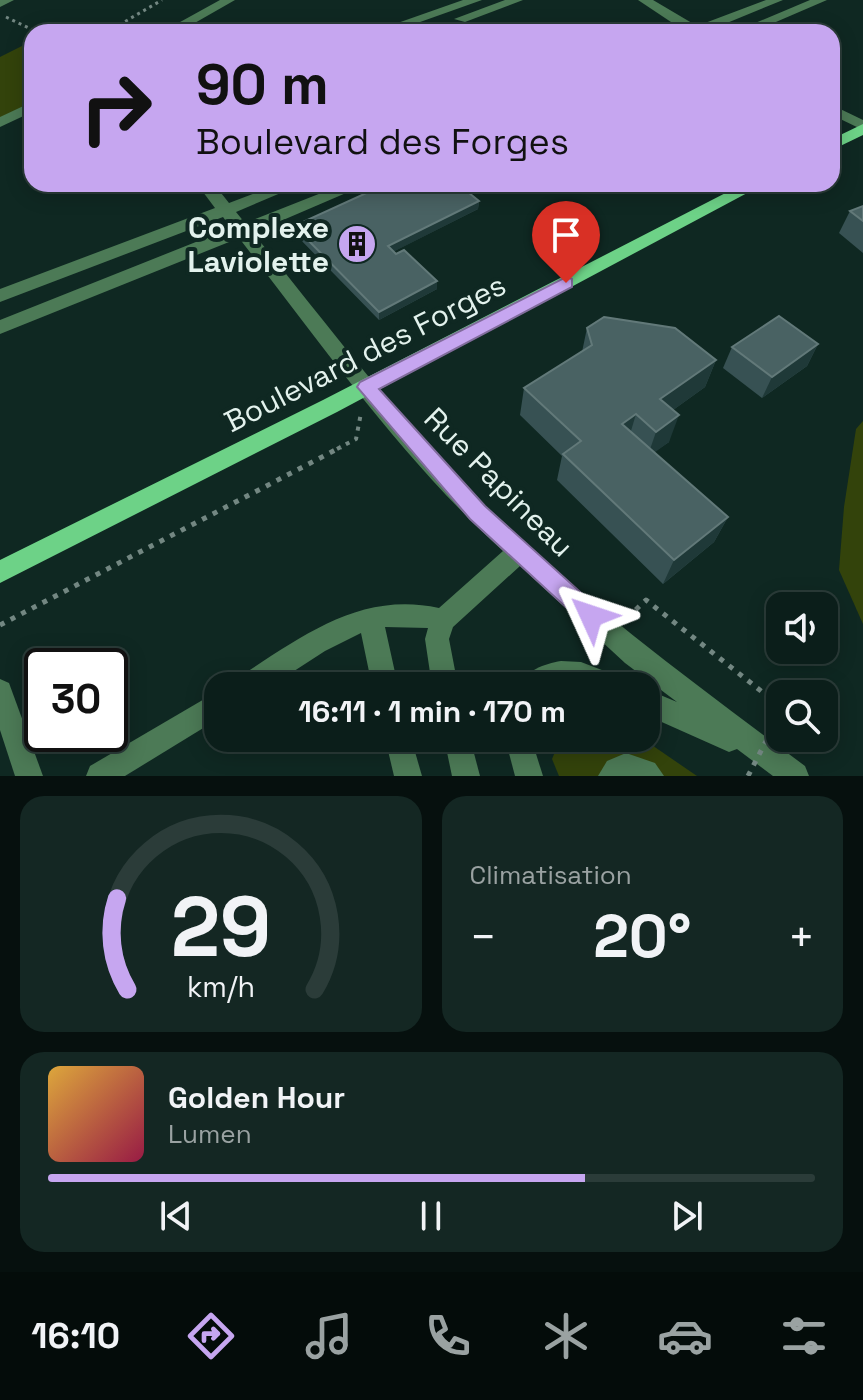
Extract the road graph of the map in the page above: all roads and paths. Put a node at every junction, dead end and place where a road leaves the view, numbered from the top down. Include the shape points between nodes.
1 (8, 0) edge
2 (162, 0) edge
3 (229, 0) edge
4 (476, 0) edge
5 (517, 0) edge
6 (644, 0) edge
7 (777, 0) edge
8 (821, 0) edge
9 (0, 3) edge
10 (0, 14) edge
11 (121, 24) edge
12 (184, 24) edge
13 (403, 24) edge
14 (446, 24) edge
15 (683, 24) edge
16 (716, 24) edge
17 (761, 24) edge
18 (24, 26) edge
19 (24, 110) edge
20 (840, 114) edge
21 (0, 123) edge
22 (863, 128) edge
23 (840, 141) edge
24 (211, 192) edge
25 (273, 192) edge
26 (339, 192) edge
27 (741, 192) edge
28 (226, 210) junction
29 (242, 230) junction
30 (0, 296) edge
31 (0, 327) edge
32 (366, 387) junction
33 (356, 439) dead end
34 (520, 551) junction
35 (0, 572) edge
36 (370, 617) junction
37 (443, 620) junction
38 (0, 625) edge
39 (610, 633) junction
40 (271, 672) edge
41 (382, 672) edge
42 (443, 672) edge
43 (0, 692) edge
44 (766, 695) edge
45 (660, 708) edge
46 (204, 713) edge
47 (766, 741) edge
48 (402, 752) edge
49 (460, 752) edge
50 (522, 752) edge
51 (766, 755) junction
52 (29, 776) edge
53 (100, 776) edge
54 (408, 776) edge
55 (466, 776) edge
56 (529, 776) edge
57 (612, 776) edge
58 (650, 776) edge
59 (748, 776) edge
60 (795, 776) edge

1 - 9 street
2 - 11 path
3 - 12 street
4 - 13 street
5 - 14 street
6 - 15 street
7 - 16 street
8 - 17 street
10 - 18 path
19 - 21 street
20 - 22 street
22 - 23 main road
24 - 28 street, Rue Papineau
25 - 28 street
26 - 29 street
27 - 32 main road, Boulevard des Forges
28 - 29 street, Rue Papineau
28 - 30 street
29 - 31 street
29 - 32 street, Rue Papineau
32 - 34 street, Rue Papineau via 429,462
32 - 35 main road, Boulevard des Forges
33 - 38 path
34 - 37 street
34 - 39 street, Rue Papineau
36 - 37 street via 414,611
36 - 40 street
36 - 41 street
37 - 42 street via 437,639
39 - 44 path via 646,600
39 - 51 street, Rue Papineau
43 - 52 street
45 - 51 street
46 - 53 street
47 - 59 path, bridge
48 - 54 street
49 - 55 street
50 - 56 street
51 - 60 street, Rue Papineau
57 - 58 street via 627,765

